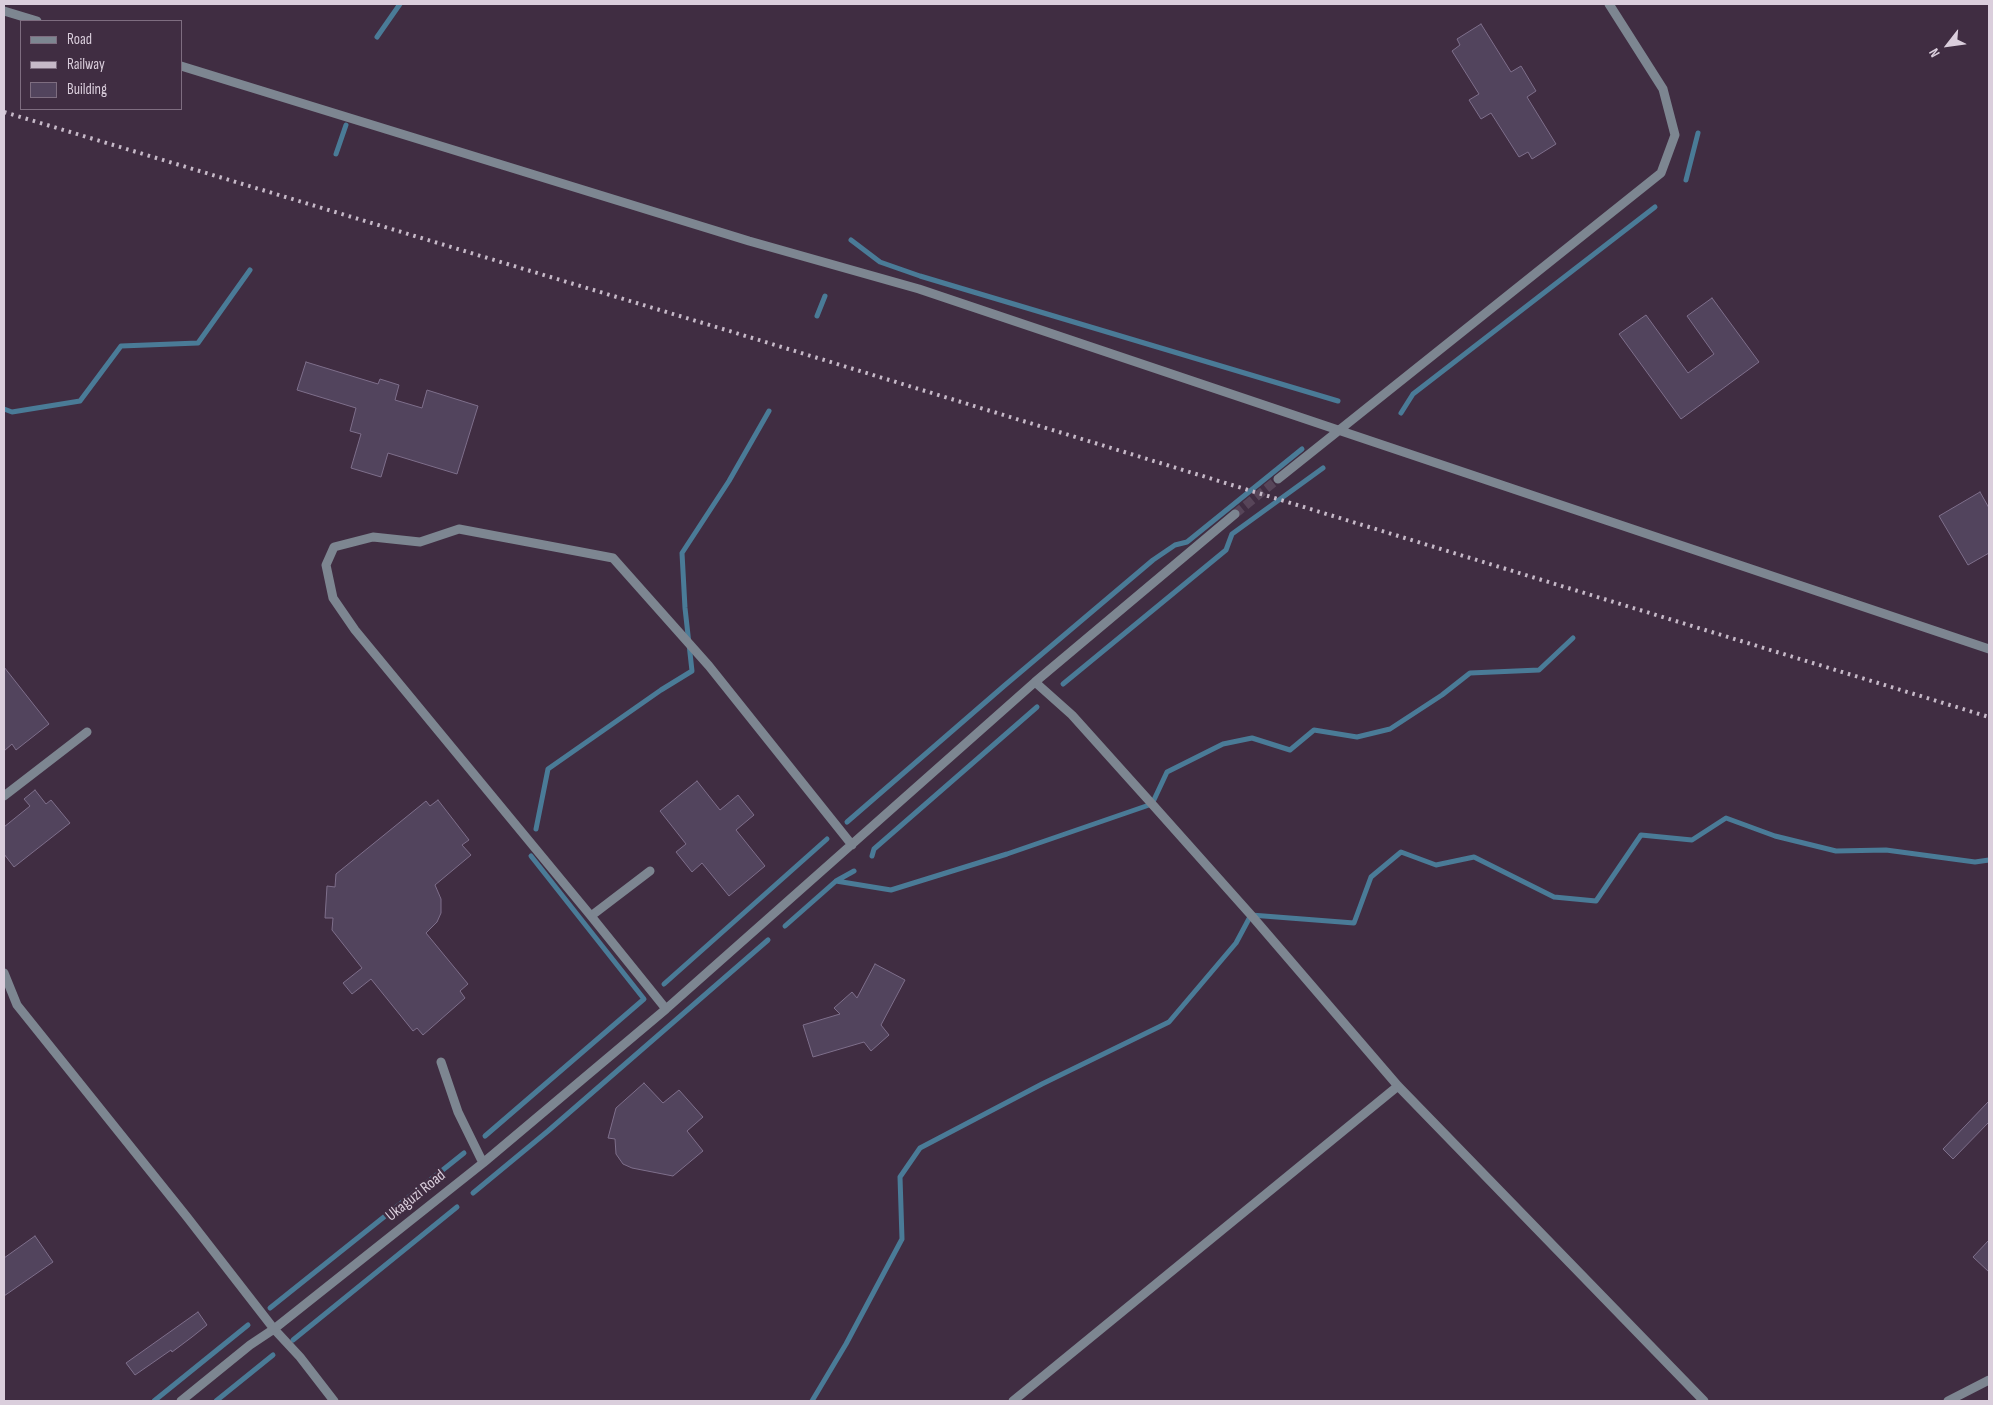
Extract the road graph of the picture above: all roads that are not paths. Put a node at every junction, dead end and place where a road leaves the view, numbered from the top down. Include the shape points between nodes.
1 (1608, 4) edge
2 (4, 11) edge
3 (34, 20) edge
4 (182, 66) edge
5 (1340, 430) junction
6 (1278, 479) tunnel mouth
7 (1235, 514) tunnel mouth
8 (1989, 649) edge
9 (1035, 682) junction
10 (87, 732) dead end
11 (4, 796) edge
12 (852, 845) junction
13 (650, 871) dead end
14 (591, 916) junction
15 (4, 973) edge
16 (666, 1009) junction
17 (441, 1062) dead end
18 (1398, 1086) junction
19 (483, 1163) junction
20 (274, 1329) junction
21 (1989, 1380) edge
22 (181, 1401) edge
23 (334, 1401) edge
24 (1013, 1401) edge
25 (1704, 1401) edge
26 (1948, 1401) edge

1 - 5 street via 1663,89 1675,135 1661,173
2 - 3 street
4 - 5 street via 749,241 919,289
5 - 6 street
5 - 8 street
7 - 9 street, Ukaguzi Road
9 - 12 street, Ukaguzi Road
9 - 18 street via 1072,715
10 - 11 street
12 - 14 street via 709,666 613,558 459,530 420,542 373,537 334,547 326,565 333,598 355,630
12 - 16 street, Ukaguzi Road
13 - 14 street
14 - 16 street
15 - 20 street via 17,1005
16 - 19 street, Ukaguzi Road
17 - 19 street via 458,1112
18 - 24 street
18 - 25 street
19 - 20 street, Ukaguzi Road
20 - 22 street, Ukaguzi Road
20 - 23 street
21 - 26 street

